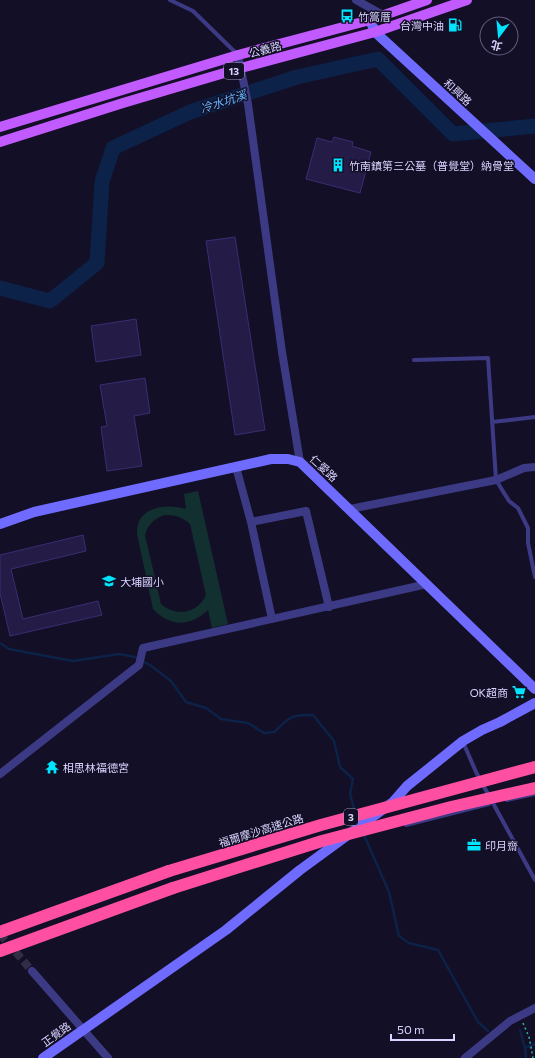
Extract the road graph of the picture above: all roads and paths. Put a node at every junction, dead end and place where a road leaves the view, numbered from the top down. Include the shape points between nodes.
1 (170, 0) edge
2 (356, 0) edge
3 (427, 0) edge
4 (467, 0) edge
5 (383, 15) junction
6 (370, 20) junction
7 (375, 32) junction
8 (238, 55) junction
9 (241, 68) junction
10 (0, 127) edge
11 (0, 142) edge
12 (535, 179) edge
13 (414, 360) dead end
14 (535, 417) edge
15 (492, 422) junction
16 (300, 462) junction
17 (236, 467) junction
18 (535, 467) edge
19 (496, 480) junction
20 (350, 509) junction
21 (251, 522) junction
22 (0, 524) edge
23 (535, 577) edge
24 (428, 584) junction
25 (329, 607) junction
26 (272, 619) junction
27 (535, 689) edge
28 (535, 703) edge
29 (463, 741) junction
30 (535, 767) edge
31 (0, 774) edge
32 (486, 774) dead end
33 (479, 776) junction
34 (472, 778) dead end
35 (457, 783) dead end
36 (535, 788) edge
37 (535, 794) edge
38 (393, 802) junction
39 (493, 804) junction
40 (403, 826) dead end
41 (535, 880) edge
42 (0, 932) edge
43 (0, 951) edge
44 (32, 970) tunnel mouth
45 (535, 1008) edge
46 (518, 1016) junction
47 (83, 1029) junction
48 (43, 1058) edge
49 (108, 1058) edge
50 (465, 1058) edge
51 (533, 1058) edge

1 - 8 lane via 193,11
2 - 5 street
3 - 5 main road, 公義路 / 13
4 - 7 main road, 公義路 / 13
5 - 6 main road, 公義路 / 13
6 - 7 street, 和興路
6 - 8 main road, 公義路 / 13
7 - 9 main road, 公義路 / 13
7 - 12 street, 和興路
8 - 9 street
8 - 10 main road, 公義路 / 13
9 - 11 main road, 公義路 / 13 via 123,102
9 - 16 street
13 - 15 lane via 488,358
14 - 15 lane
15 - 19 lane
16 - 17 street, 仁愛路 via 288,459 271,460
16 - 20 street, 仁愛路
17 - 21 street
17 - 22 street, 仁愛路 via 34,512
18 - 19 street via 524,468
19 - 20 street
19 - 23 lane via 508,501 518,508 528,528 528,544
20 - 24 street, 仁愛路
21 - 25 street via 306,511
21 - 26 street
24 - 25 street
24 - 27 street, 仁愛路
25 - 26 street
26 - 31 street via 143,648 139,665
28 - 29 street, 正覺路
29 - 33 lane
29 - 38 street, 正覺路 via 407,786
30 - 42 highway, 福爾摩沙高速公路 / 3, bridge via 321,825 169,871
32 - 33 lane
33 - 34 lane
33 - 39 lane
35 - 38 lane
36 - 43 highway, 3, bridge via 322,841 173,888
37 - 39 lane
38 - 47 street, 正覺路 via 361,832 300,870 226,930
39 - 40 lane
39 - 41 lane
44 - 47 street
45 - 46 street
46 - 50 street
46 - 51 path via 529,1037
47 - 48 street, 正覺路
47 - 49 street

